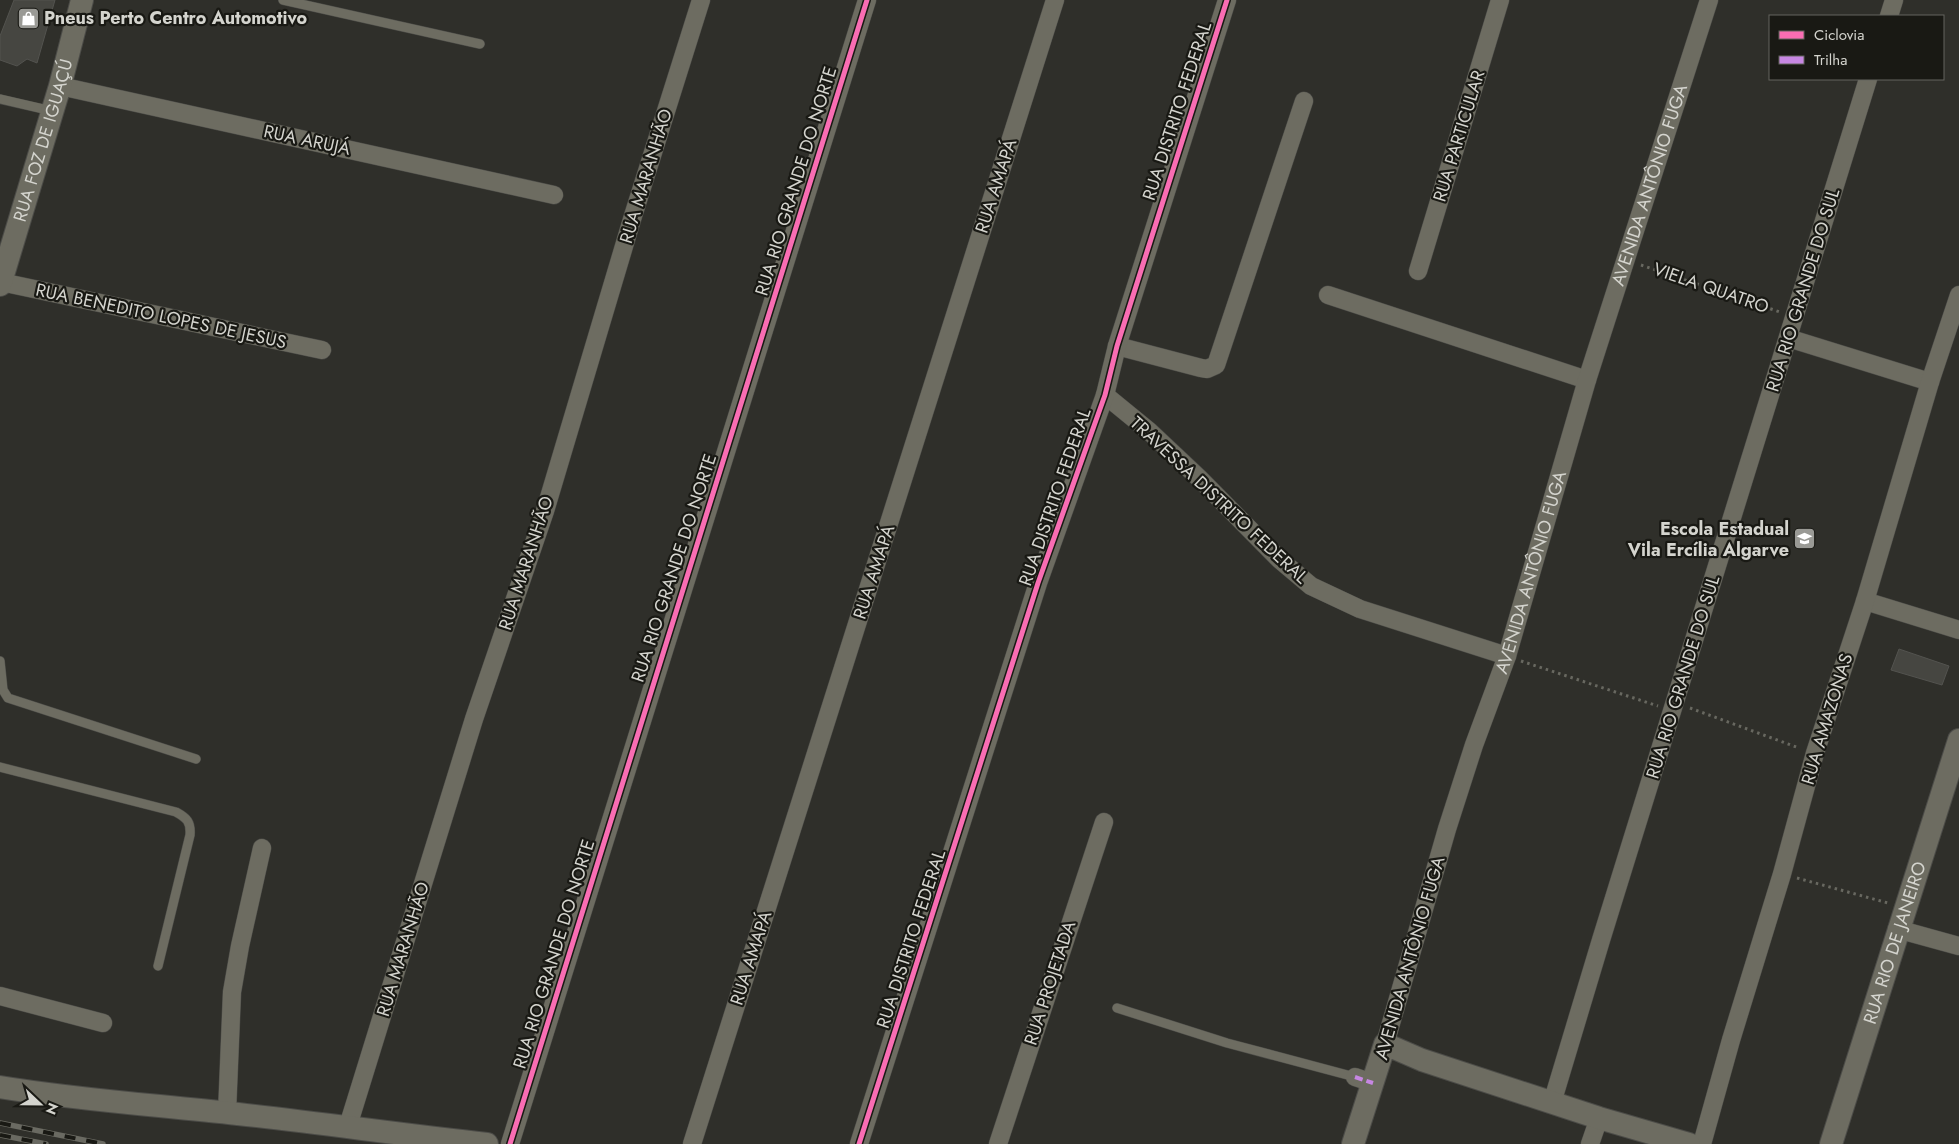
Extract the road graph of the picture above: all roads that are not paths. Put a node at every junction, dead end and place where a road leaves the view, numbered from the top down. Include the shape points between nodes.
1 (72, 0) edge
2 (82, 0) edge
3 (283, 0) edge
4 (701, 0) edge
5 (867, 0) edge
6 (1055, 0) edge
7 (1227, 0) edge
8 (1500, 0) edge
9 (1709, 0) edge
10 (1894, 0) edge
11 (1889, 15) edge
12 (76, 24) junction
13 (480, 44) dead end
14 (1868, 80) edge
15 (60, 86) junction
16 (0, 99) edge
17 (1304, 101) dead end
18 (52, 111) junction
19 (554, 195) dead end
20 (1418, 271) dead end
21 (0, 284) edge
22 (1328, 295) dead end
23 (1959, 296) edge
24 (1953, 331) edge
25 (1788, 338) junction
26 (1117, 346) junction
27 (322, 350) dead end
28 (1587, 380) junction
29 (1930, 382) junction
30 (1105, 395) junction
31 (1865, 601) junction
32 (1959, 630) edge
33 (1508, 656) junction
34 (0, 661) edge
35 (1959, 740) edge
36 (196, 759) dead end
37 (0, 767) edge
38 (1104, 822) dead end
39 (262, 848) dead end
40 (1897, 929) junction
41 (1959, 946) edge
42 (158, 966) dead end
43 (0, 996) edge
44 (1117, 1008) dead end
45 (103, 1023) dead end
46 (1385, 1044) junction
47 (1364, 1080) junction
48 (0, 1087) edge
49 (1552, 1103) junction
50 (227, 1113) junction
51 (1599, 1118) junction
52 (348, 1126) junction
53 (487, 1144) edge
54 (510, 1144) edge
55 (692, 1144) edge
56 (859, 1144) edge
57 (998, 1144) edge
58 (1353, 1144) edge
59 (1590, 1144) edge
60 (1689, 1144) edge
61 (1702, 1144) edge
62 (1830, 1144) edge

1 - 12 street, RUA FOZ DE IGUAÇÚ
2 - 12 street, RUA FOZ DE IGUAÇÚ
3 - 13 lane
4 - 52 street, RUA MARANHÃO via 544,511 474,719
5 - 54 street, RUA RIO GRANDE DO NORTE
6 - 55 street, RUA AMAPÁ
7 - 26 street, RUA DISTRITO FEDERAL
8 - 20 street, RUA PARTICULAR
9 - 28 street, AVENIDA ANTÔNIO FUGA
10 - 11 street
12 - 15 street, RUA FOZ DE IGUAÇÚ
14 - 25 street, RUA RIO GRANDE DO SUL
15 - 18 street, RUA FOZ DE IGUAÇÚ
15 - 19 street, RUA ARUJÁ
16 - 18 lane
17 - 26 street via 1216,365 1201,368
18 - 21 street, RUA FOZ DE IGUAÇÚ
21 - 27 street, RUA BENEDITO LOPES DE JESUS
22 - 28 street
23 - 24 street, RUA AMAZONAS
24 - 29 street, RUA AMAZONAS
25 - 29 street
25 - 49 street, RUA RIO GRANDE DO SUL
26 - 30 street, RUA DISTRITO FEDERAL
28 - 33 street, AVENIDA ANTÔNIO FUGA
29 - 31 street, RUA AMAZONAS
30 - 33 street, TRAVESSA DISTRITO FEDERAL via 1162,443 1279,559 1311,586 1360,609
30 - 56 street, RUA DISTRITO FEDERAL via 1038,583
31 - 32 street
31 - 61 street, RUA AMAZONAS via 1814,753 1782,874 1730,1040
33 - 46 street, AVENIDA ANTÔNIO FUGA via 1447,829
34 - 36 lane via 2,690 8,698
35 - 40 street, RUA RIO DE JANEIRO
37 - 42 lane via 176,812 187,818 190,835
38 - 57 street, RUA PROJETADA
39 - 50 street via 232,992
40 - 41 street
40 - 62 street, RUA RIO DE JANEIRO
43 - 45 street
44 - 47 lane
46 - 47 street, AVENIDA ANTÔNIO FUGA
46 - 49 street via 1422,1060
47 - 58 street, AVENIDA ANTÔNIO FUGA
48 - 50 street via 66,1098
49 - 51 street
50 - 52 street
51 - 59 street
51 - 60 street
52 - 53 street

